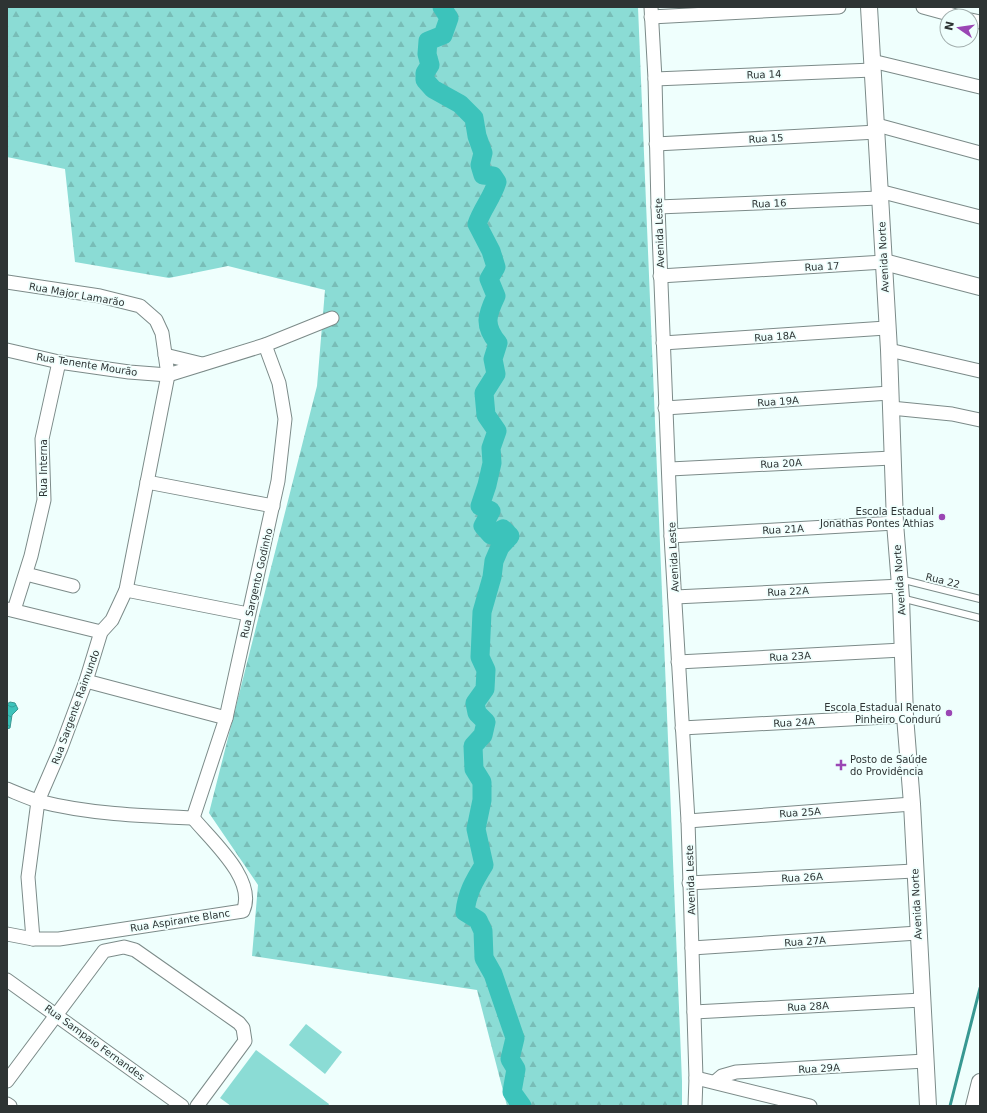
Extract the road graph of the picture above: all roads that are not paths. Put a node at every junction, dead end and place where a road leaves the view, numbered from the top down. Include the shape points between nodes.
1 (840, 7) edge
2 (869, 7) edge
3 (923, 7) edge
4 (939, 11) edge
5 (651, 12) edge
6 (873, 65) junction
7 (655, 79) junction
8 (980, 87) edge
9 (877, 129) junction
10 (656, 144) junction
11 (980, 153) edge
12 (879, 194) junction
13 (658, 207) junction
14 (980, 217) edge
15 (884, 262) junction
16 (660, 276) junction
17 (7, 282) edge
18 (980, 287) edge
19 (332, 318) dead end
20 (886, 328) junction
21 (663, 343) junction
22 (265, 344) junction
23 (7, 350) edge
24 (889, 350) junction
25 (165, 355) junction
26 (59, 362) junction
27 (202, 364) junction
28 (980, 371) edge
29 (168, 375) junction
30 (890, 401) junction
31 (665, 408) junction
32 (980, 420) edge
33 (892, 458) junction
34 (670, 469) junction
35 (148, 482) junction
36 (273, 506) junction
37 (895, 523) junction
38 (671, 536) junction
39 (26, 574) junction
40 (73, 586) dead end
41 (901, 588) junction
42 (126, 590) junction
43 (675, 597) junction
44 (980, 599) edge
45 (11, 610) edge
46 (248, 614) junction
47 (980, 618) edge
48 (100, 632) junction
49 (902, 650) junction
50 (678, 662) junction
51 (86, 682) junction
52 (905, 716) junction
53 (226, 718) junction
54 (682, 728) junction
55 (7, 789) edge
56 (38, 801) junction
57 (912, 804) junction
58 (193, 818) junction
59 (688, 821) junction
60 (914, 871) junction
61 (689, 883) junction
62 (918, 933) junction
63 (7, 934) edge
64 (33, 939) junction
65 (692, 948) junction
66 (7, 980) edge
67 (922, 1000) junction
68 (694, 1012) junction
69 (56, 1014) junction
70 (925, 1061) junction
71 (696, 1078) junction
72 (7, 1081) edge
73 (714, 1082) junction
74 (980, 1083) edge
75 (7, 1104) edge
76 (10, 1106) edge
77 (182, 1106) edge
78 (197, 1106) edge
79 (694, 1106) edge
80 (810, 1106) edge
81 (928, 1106) edge
82 (974, 1106) edge

1 - 5 street
2 - 6 street, Avenida Norte
3 - 4 street
5 - 7 street, Avenida Leste
6 - 7 street, Rua 14
6 - 8 street, Rua 14
6 - 9 street, Avenida Norte
7 - 10 street, Avenida Leste
9 - 10 street, Rua 15
9 - 11 street, Rua 15
9 - 12 street, Avenida Norte
10 - 13 street, Avenida Leste
12 - 13 street, Rua 16
12 - 14 street, Rua 16
12 - 15 street, Avenida Norte
13 - 16 street, Avenida Leste
15 - 16 street, Rua 17
15 - 18 street, Rua 17
15 - 20 street, Avenida Norte
16 - 21 street, Avenida Leste
17 - 25 street, Rua Major Lamarão via 100,296 140,306 156,320 162,333
19 - 22 street
20 - 21 street, Rua 18A
20 - 24 street, Avenida Norte
21 - 31 street, Avenida Leste
22 - 27 street
22 - 36 street, Rua Sargento Godinho via 279,383 285,419
23 - 26 street, Rua Tenente Mourão
24 - 28 street
24 - 30 street, Avenida Norte
25 - 27 street
25 - 29 street, Rua Major Lamarão
26 - 29 street, Rua Tenente Mourão
26 - 39 street, Rua Interna via 42,439 44,500
27 - 29 street
29 - 35 street, Rua Sargente Raimundo
30 - 31 street, Rua 19A
30 - 32 street, Rua 19A
30 - 33 street, Avenida Norte
31 - 34 street, Avenida Leste
33 - 34 street, Rua 20A
33 - 37 street, Avenida Norte
34 - 38 street, Avenida Leste
35 - 36 street
35 - 42 street, Rua Sargente Raimundo
36 - 46 street, Rua Sargento Godinho
37 - 38 street, Rua 21A
37 - 41 street, Avenida Norte
38 - 43 street, Avenida Leste
39 - 40 street
39 - 45 street, Rua Interna
41 - 43 street, Rua 22A
41 - 44 lane, Rua 22
41 - 47 lane
41 - 49 street, Avenida Norte
42 - 46 street
42 - 48 street, Rua Sargente Raimundo via 112,620
43 - 50 street, Avenida Leste
45 - 48 street
46 - 53 street, Rua Sargento Godinho
48 - 51 street, Rua Sargente Raimundo
49 - 50 street, Rua 23A
49 - 52 street, Avenida Norte
50 - 54 street, Avenida Leste
51 - 53 street
51 - 56 street, Rua Sargente Raimundo
52 - 54 street, Rua 24A
52 - 57 street, Avenida Norte
53 - 58 street, Rua Sargento Godinho
54 - 59 street, Avenida Leste
55 - 56 street
56 - 58 street via 112,813
56 - 64 street, Rua Sargente Raimundo via 28,872
57 - 59 street, Rua 25A
57 - 60 street, Avenida Norte
58 - 64 street, Rua Aspirante Blanc via 242,879 247,897 243,911 59,939
59 - 61 street, Avenida Leste
60 - 61 street, Rua 26A
60 - 62 street, Avenida Norte
61 - 65 street, Avenida Leste
62 - 65 street, Rua 27A
62 - 67 street, Avenida Norte
63 - 64 street, Rua Aspirante Blanc
65 - 68 street, Avenida Leste
66 - 69 street, Rua Sampaio Fernandes
67 - 68 street, Rua 28A
67 - 70 street, Avenida Norte
68 - 71 street, Avenida Leste
69 - 72 street
69 - 77 street, Rua Sampaio Fernandes
69 - 78 street via 104,951 124,947 135,950 243,1028 246,1041
70 - 73 street, Rua 29A via 736,1072 728,1073
70 - 81 street, Avenida Norte
71 - 73 street
71 - 79 street, Avenida Leste
73 - 80 street
74 - 82 street
75 - 76 street

